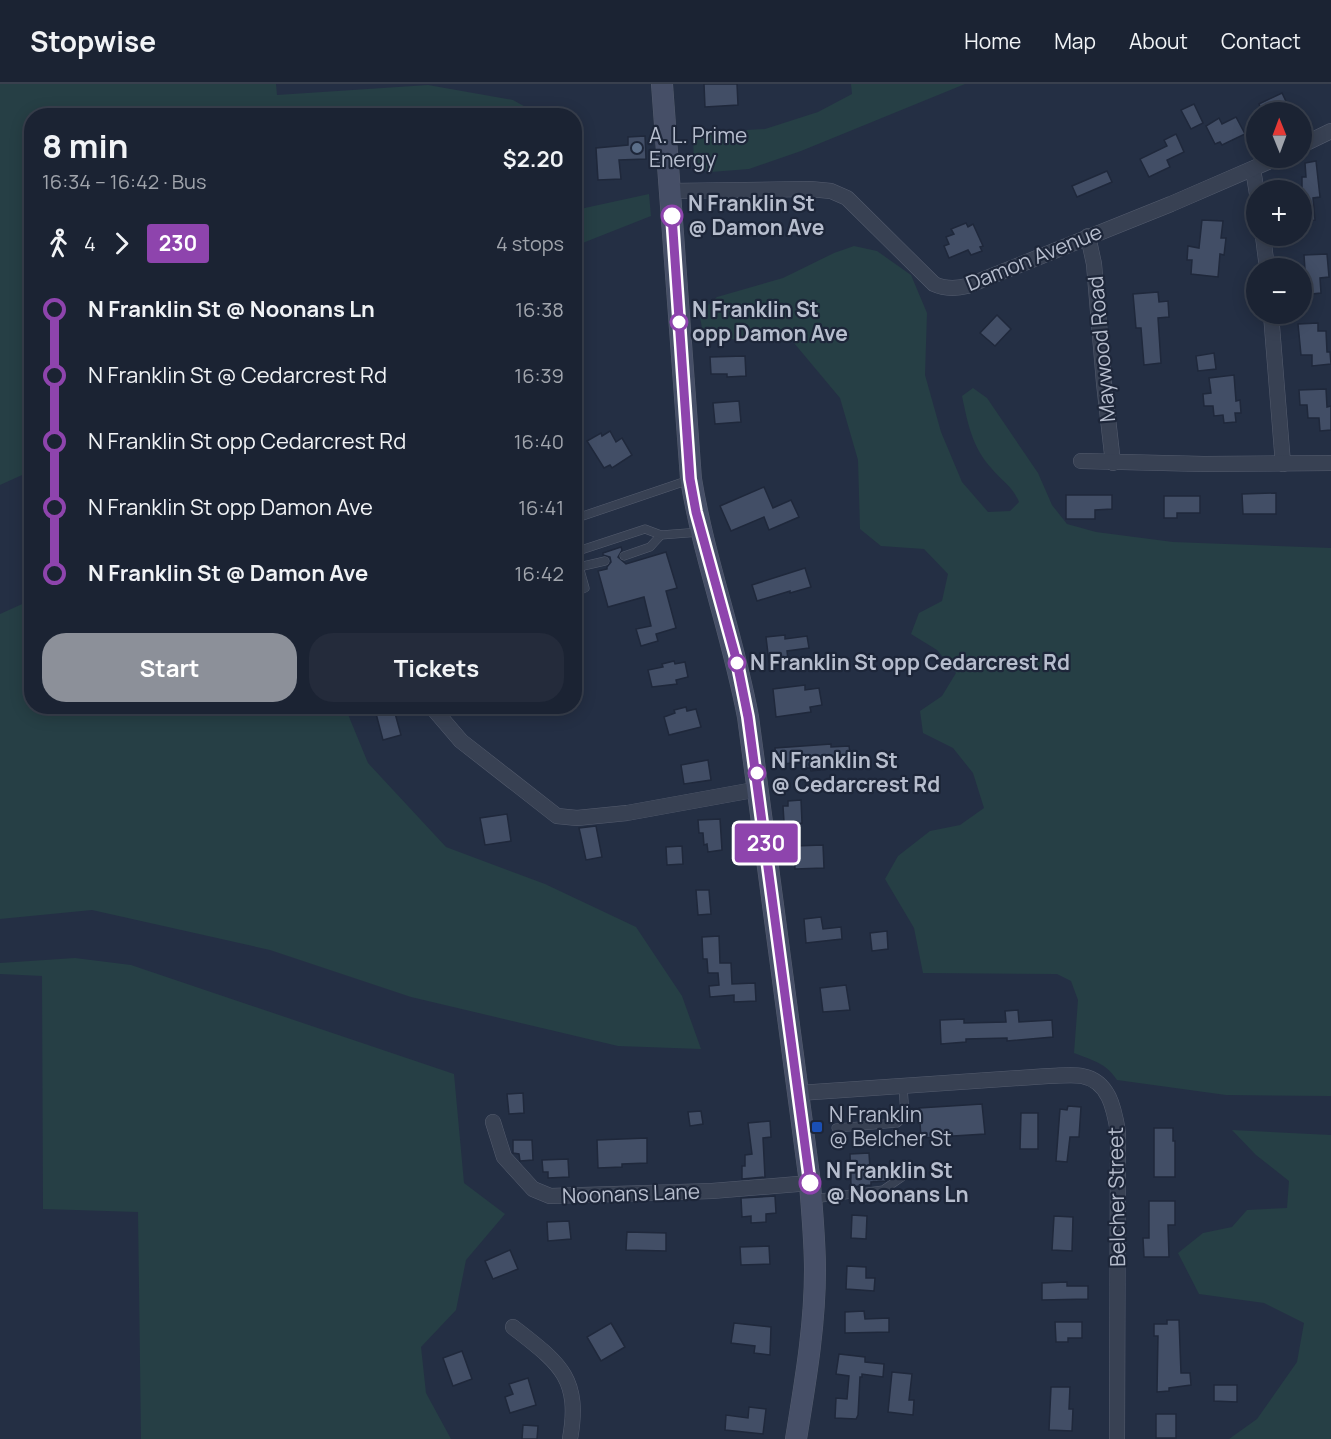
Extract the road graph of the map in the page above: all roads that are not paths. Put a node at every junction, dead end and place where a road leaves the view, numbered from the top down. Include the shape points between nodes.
1 (662, 84) edge
2 (1331, 131) edge
3 (1312, 140) edge
4 (1253, 169) joint
5 (1255, 180) edge
6 (670, 191) junction
7 (1088, 236) junction
8 (1272, 324) edge
9 (1081, 460) dead end
10 (1113, 462) junction
11 (1331, 463) edge
12 (1283, 464) junction
13 (690, 479) junction
14 (582, 516) edge
15 (702, 532) junction
16 (661, 536) junction
17 (582, 550) edge
18 (624, 556) dead end
19 (605, 561) dead end
20 (582, 566) edge
21 (438, 714) edge
22 (759, 789) junction
23 (903, 1086) junction
24 (799, 1093) junction
25 (493, 1122) dead end
26 (836, 1128) dead end
27 (902, 1177) dead end
28 (811, 1191) junction
29 (513, 1328) dead end
30 (570, 1439) edge
31 (796, 1439) edge
32 (1117, 1439) edge

1 - 6 main road
2 - 3 street
4 - 5 street
4 - 7 street, Damon Avenue
6 - 7 street, Damon Avenue via 810,189 839,194 861,210 928,278 949,288 967,286
6 - 13 main road
7 - 10 street, Maywood Road via 1095,264
8 - 12 street
9 - 10 street
10 - 12 street
11 - 12 street
13 - 14 lane
13 - 15 main road
15 - 16 lane
15 - 22 main road via 737,662
16 - 17 lane via 645,529
16 - 18 lane via 650,547
19 - 20 lane
21 - 22 street via 461,741 557,816 627,813
22 - 24 main road
23 - 24 street, Belcher Street
23 - 26 lane via 903,1120
23 - 32 street, Belcher Street via 1082,1076 1100,1083 1110,1097 1118,1131
24 - 28 main road
25 - 28 street, Noonans Lane via 504,1157 533,1189 550,1196
27 - 28 lane via 884,1190
28 - 31 main road via 814,1294
29 - 30 street via 550,1357 572,1389

